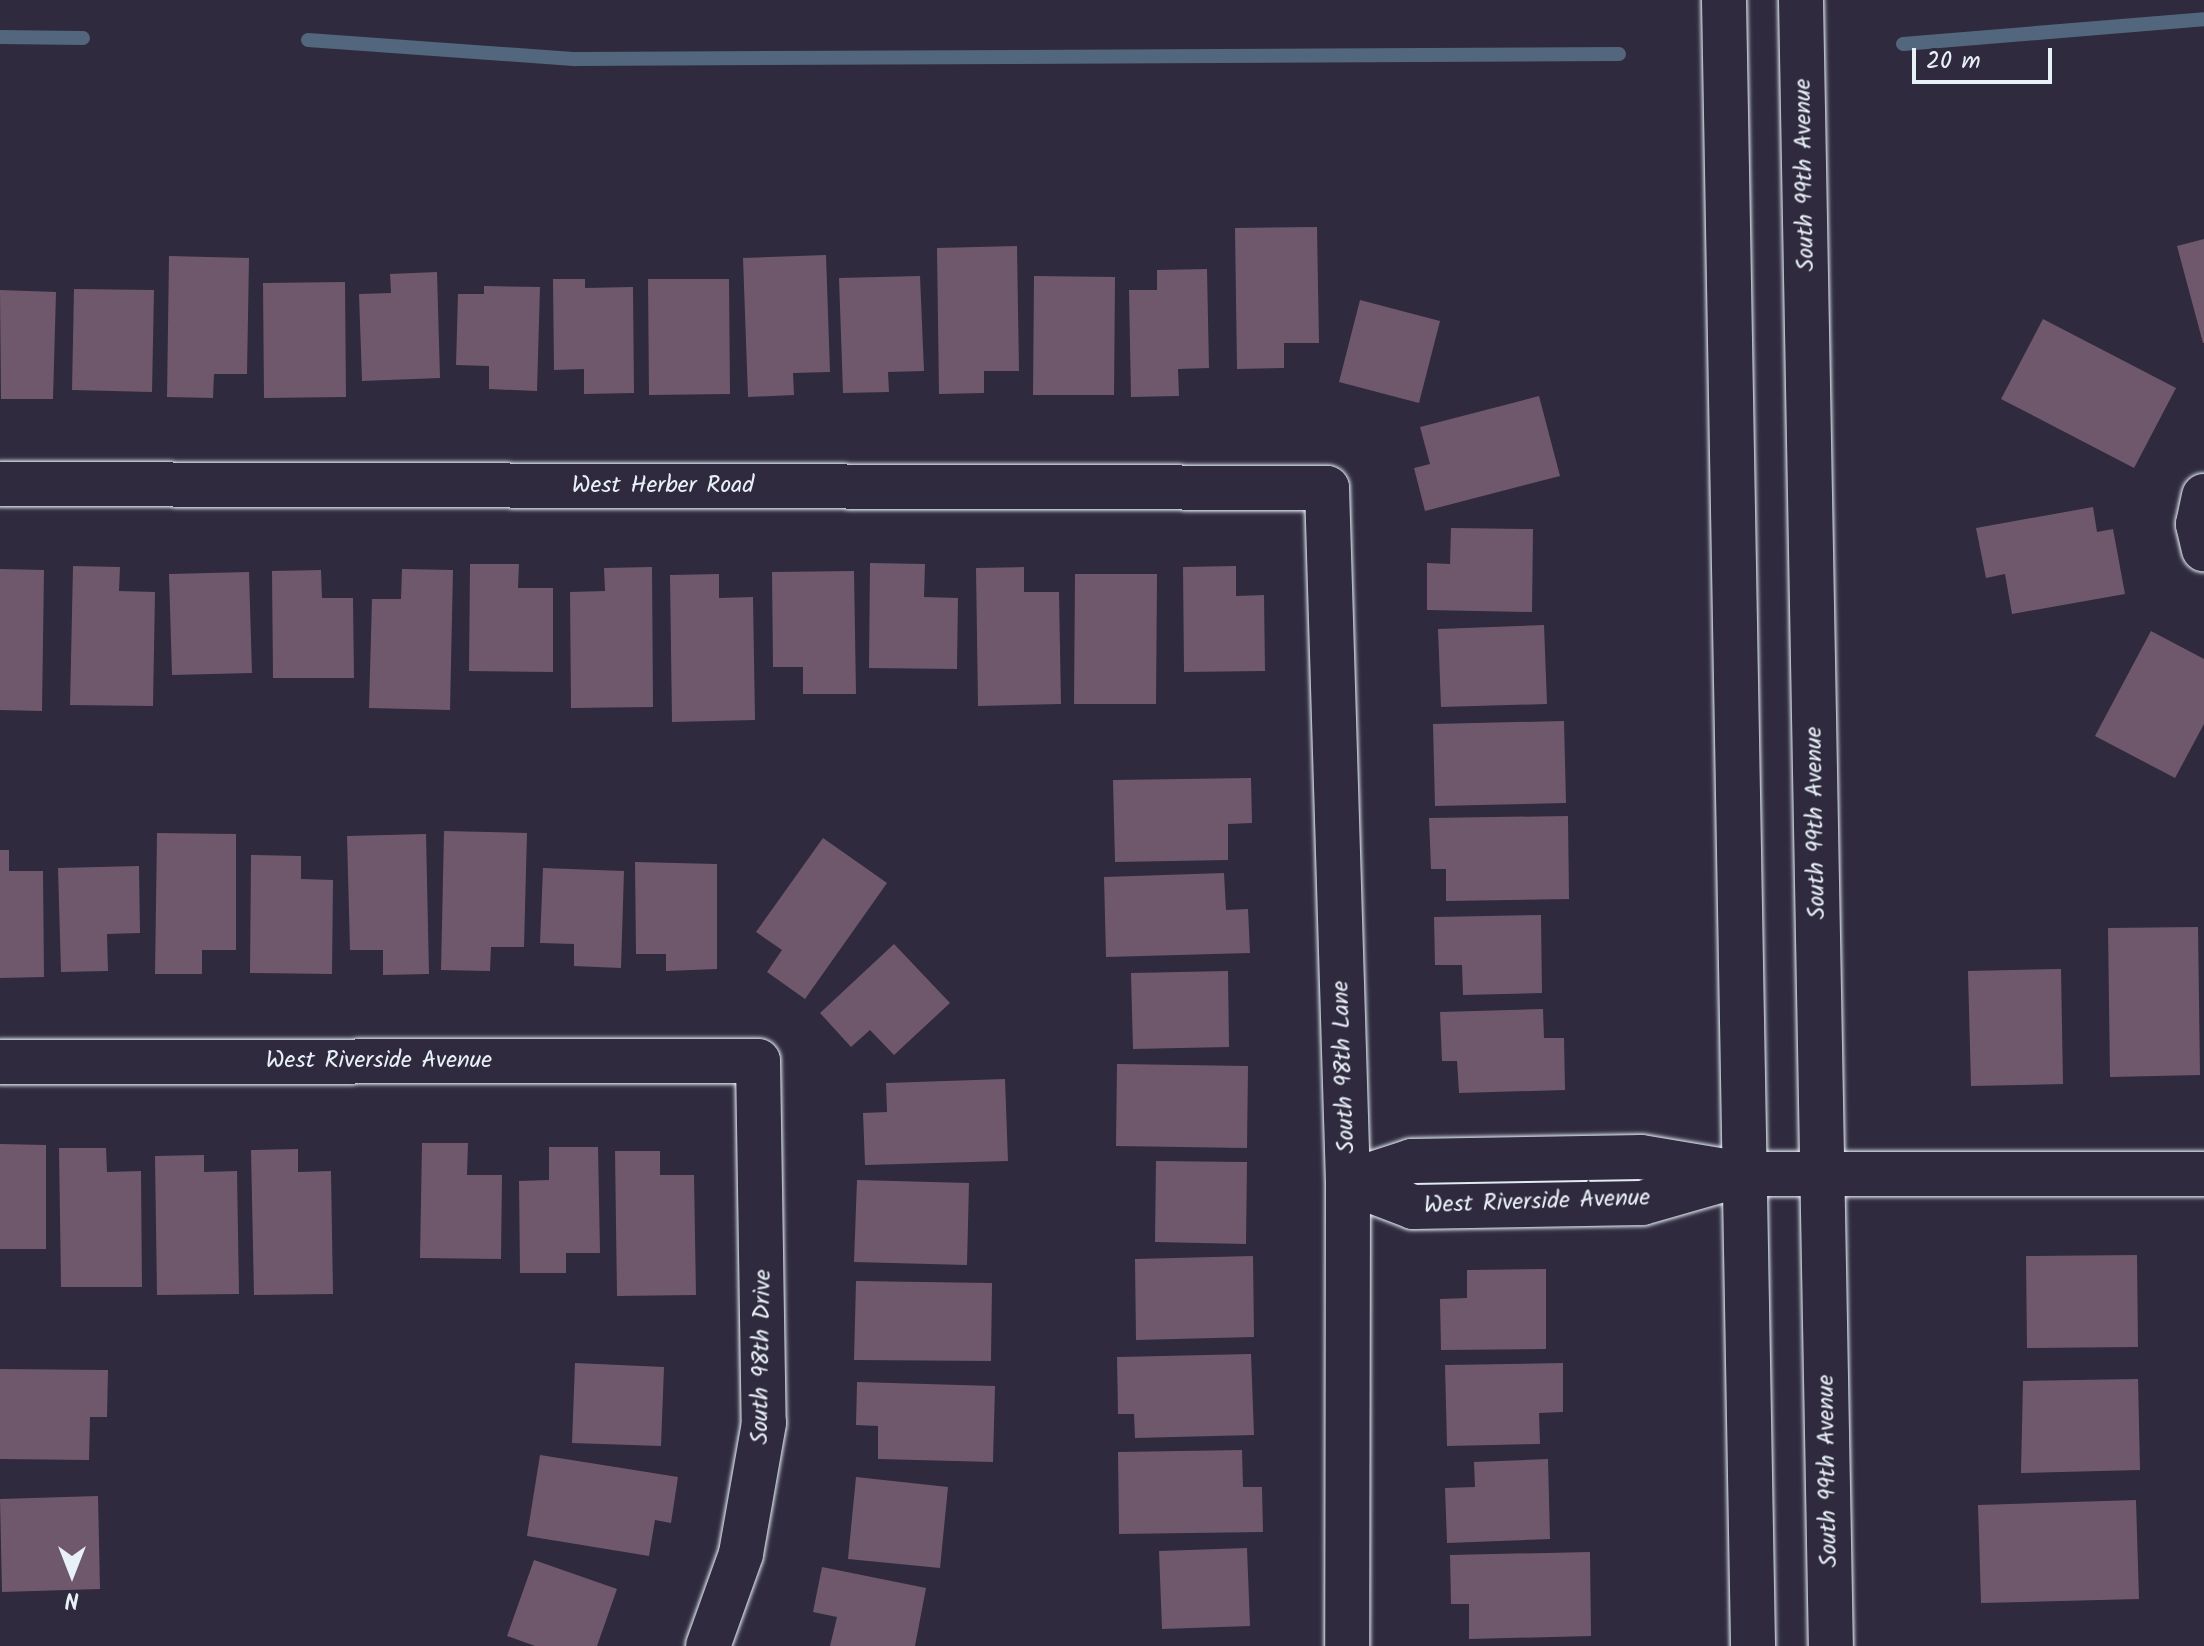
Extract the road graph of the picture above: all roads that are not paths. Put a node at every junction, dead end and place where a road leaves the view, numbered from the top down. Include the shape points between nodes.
1 (1801, 2) edge
2 (1724, 4) edge
3 (0, 484) edge
4 (1327, 488) joint
5 (2204, 496) edge
6 (2204, 549) edge
7 (758, 1061) joint
8 (0, 1062) edge
9 (1822, 1173) junction
10 (1743, 1174) junction
11 (2204, 1174) edge
12 (1348, 1182) junction
13 (708, 1646) edge
14 (1347, 1646) edge
15 (1753, 1646) edge
16 (1831, 1646) edge

1 - 9 street, South 99th Avenue
2 - 10 street
3 - 4 street, West Herber Road
4 - 12 street, South 98th Lane
5 - 6 street via 2198,524
7 - 8 street, West Riverside Avenue
7 - 13 street, South 98th Drive via 764,1423 741,1554
9 - 10 street, West Riverside Avenue
9 - 11 street, West Riverside Avenue
9 - 16 street, South 99th Avenue
10 - 12 street, West Riverside Avenue via 1642,1203 1413,1207
10 - 15 street
12 - 14 street, South 98th Lane

